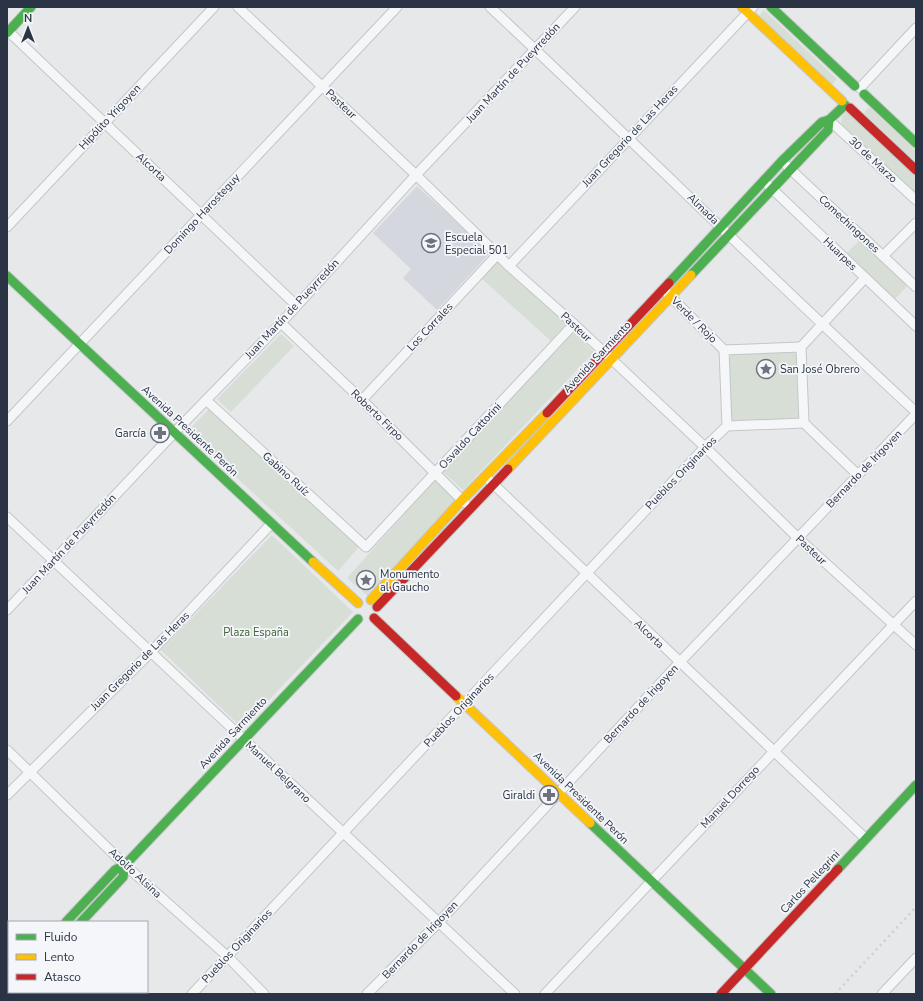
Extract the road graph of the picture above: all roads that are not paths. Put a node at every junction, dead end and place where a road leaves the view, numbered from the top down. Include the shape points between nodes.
1 (31, 7) edge
2 (214, 7) edge
3 (238, 7) edge
4 (397, 7) edge
5 (490, 7) edge
6 (575, 7) edge
7 (771, 7) edge
8 (747, 9) edge
9 (916, 28) edge
10 (7, 31) edge
11 (535, 49) junction
12 (322, 87) junction
13 (860, 90) junction
14 (845, 105) junction
15 (829, 120) junction
16 (105, 123) junction
17 (628, 137) junction
18 (916, 144) edge
19 (782, 161) junction
20 (790, 169) junction
21 (916, 170) edge
22 (416, 175) junction
23 (764, 181) junction
24 (772, 189) junction
25 (916, 200) edge
26 (201, 215) junction
27 (916, 223) edge
28 (7, 227) edge
29 (722, 228) junction
30 (730, 234) junction
31 (498, 254) junction
32 (883, 256) junction
33 (508, 266) junction
34 (7, 276) edge
35 (865, 278) junction
36 (916, 287) edge
37 (663, 289) junction
38 (671, 296) junction
39 (296, 305) junction
40 (281, 324) junction
41 (574, 324) junction
42 (822, 325) junction
43 (916, 326) edge
44 (80, 344) junction
45 (801, 347) junction
46 (724, 350) junction
47 (608, 356) junction
48 (206, 400) junction
49 (362, 400) junction
50 (916, 413) edge
51 (7, 421) edge
52 (804, 423) junction
53 (727, 426) junction
54 (174, 433) junction
55 (705, 447) junction
56 (436, 472) junction
57 (858, 475) junction
58 (485, 477) junction
59 (493, 484) junction
60 (462, 500) junction
61 (471, 508) junction
62 (7, 517) edge
63 (271, 524) junction
64 (798, 538) junction
65 (366, 547) joint
66 (54, 560) junction
67 (586, 573) junction
68 (916, 601) edge
69 (358, 603) junction
70 (374, 603) junction
71 (7, 610) edge
72 (374, 618) junction
73 (358, 619) junction
74 (893, 624) junction
75 (916, 645) edge
76 (151, 652) junction
77 (679, 663) junction
78 (464, 704) junction
79 (244, 740) junction
80 (7, 750) edge
81 (774, 751) junction
82 (29, 772) junction
83 (916, 785) edge
84 (558, 792) junction
85 (7, 795) edge
86 (343, 832) junction
87 (866, 839) junction
88 (126, 865) junction
89 (651, 882) junction
90 (67, 921) edge
91 (82, 921) edge
92 (439, 922) junction
93 (227, 956) junction
94 (916, 958) edge
95 (744, 970) junction
96 (192, 994) edge
97 (264, 994) edge
98 (367, 994) edge
99 (515, 994) edge
100 (545, 994) edge
101 (721, 994) edge
102 (771, 994) edge
103 (882, 994) edge

1 - 10 main road
2 - 16 street, Hipólito Yrigoyen
3 - 12 street, Pasteur
4 - 12 street, Domingo Harosteguy
5 - 11 street, Almada
6 - 11 street, Juan Martín de Pueyrredón
7 - 13 main road
8 - 14 main road
8 - 17 street, Juan Gregorio de Las Heras
9 - 13 street
10 - 16 street, Alcorta
11 - 17 street, Almada
11 - 22 street, Juan Martín de Pueyrredón
12 - 22 street, Pasteur
12 - 26 street, Domingo Harosteguy
13 - 14 main road via 863,102 860,106
13 - 14 main road via 848,86 843,90
13 - 18 main road
14 - 15 main road, Avenida Sarmiento
14 - 21 main road
15 - 19 main road, Avenida Sarmiento via 822,122
15 - 20 main road, Avenida Sarmiento via 828,130
15 - 25 street, 30 de Marzo
16 - 26 street, Alcorta
16 - 28 street, Hipólito Yrigoyen
17 - 29 street, Almada
17 - 33 street, Juan Gregorio de Las Heras
19 - 20 street, Comechingones
19 - 23 main road, Avenida Sarmiento
20 - 24 main road, Avenida Sarmiento
20 - 32 street, Comechingones
22 - 31 street, Pasteur
22 - 39 street, Juan Martín de Pueyrredón
23 - 24 street, Huarpes
23 - 29 main road, Avenida Sarmiento
24 - 30 main road, Avenida Sarmiento
24 - 35 street, Huarpes
26 - 39 street, Alcorta
26 - 44 street, Domingo Harosteguy
27 - 32 street
29 - 30 street, Almada
29 - 37 main road, Avenida Sarmiento
30 - 38 main road, Avenida Sarmiento
30 - 42 street, Almada
31 - 33 street, Pasteur
31 - 49 street, Los Corrales
32 - 36 street, Comechingones
33 - 41 street, Pasteur
34 - 44 main road, Avenida Presidente Perón
35 - 42 street
35 - 43 street, Huarpes
37 - 38 street, Verde / Rojo
37 - 47 main road, Avenida Sarmiento
38 - 46 street, Verde / Rojo
38 - 47 main road, Avenida Sarmiento
39 - 40 street, Juan Martín de Pueyrredón
40 - 48 street, Juan Martín de Pueyrredón
40 - 49 street, Roberto Firpo
41 - 47 street, Pasteur
41 - 56 street, Osvaldo Cattorini
42 - 45 street
42 - 50 street, Almada
44 - 51 street, Domingo Harosteguy
44 - 54 main road, Avenida Presidente Perón
45 - 46 street
45 - 52 street
46 - 53 street
47 - 55 street, Pasteur
47 - 58 main road, Avenida Sarmiento
47 - 59 main road, Avenida Sarmiento
48 - 54 street, Juan Martín de Pueyrredón
48 - 65 street, Gabino Ruíz
49 - 56 street, Roberto Firpo
50 - 57 street, Bernardo de Irigoyen
52 - 53 street
52 - 57 street
53 - 55 street, Pueblos Originarios
54 - 63 main road, Avenida Presidente Perón
54 - 66 street, Juan Martín de Pueyrredón
55 - 64 street, Pasteur
55 - 67 street, Pueblos Originarios
56 - 60 street, Roberto Firpo
56 - 65 street, Osvaldo Cattorini
57 - 64 street, Bernardo de Irigoyen
58 - 59 street, Alcorta
58 - 60 main road, Avenida Sarmiento
59 - 61 main road, Avenida Sarmiento
59 - 67 street, Alcorta
60 - 61 street, Roberto Firpo
60 - 70 main road, Avenida Sarmiento
61 - 70 main road, Avenida Sarmiento
62 - 66 street, Manuel Belgrano
63 - 69 main road, Avenida Presidente Perón
63 - 76 street, Juan Gregorio de Las Heras
64 - 74 street, Pasteur
64 - 77 street, Bernardo de Irigoyen
66 - 71 street, Juan Martín de Pueyrredón
66 - 76 street, Manuel Belgrano
67 - 77 street, Alcorta
67 - 78 street, Pueblos Originarios
68 - 74 street, Manuel Dorrego
69 - 70 main road via 363,600
69 - 73 main road via 355,612
70 - 72 main road via 378,611
72 - 73 main road via 365,622
72 - 78 main road, Avenida Presidente Perón
73 - 79 main road, Avenida Sarmiento
74 - 75 street, Pasteur
74 - 81 street, Manuel Dorrego
76 - 79 street, Manuel Belgrano
76 - 82 street, Juan Gregorio de Las Heras
77 - 81 street, Alcorta
77 - 84 street, Bernardo de Irigoyen
78 - 84 main road, Avenida Presidente Perón
78 - 86 street, Pueblos Originarios
79 - 86 street, Manuel Belgrano
79 - 88 main road, Avenida Sarmiento
80 - 82 street, Adolfo Alsina
81 - 87 street, Alcorta
81 - 89 street, Manuel Dorrego
82 - 85 street, Juan Gregorio de Las Heras
82 - 88 street, Adolfo Alsina
83 - 87 main road, Carlos Pellegrini
84 - 89 main road, Avenida Presidente Perón
84 - 92 street, Bernardo de Irigoyen
86 - 92 street, Manuel Belgrano
86 - 93 street, Pueblos Originarios
87 - 95 main road, Carlos Pellegrini
88 - 90 main road, Avenida Sarmiento via 115,870
88 - 91 main road, Avenida Sarmiento via 123,877
88 - 93 street, Adolfo Alsina
89 - 95 main road, Avenida Presidente Perón
89 - 100 street, Manuel Dorrego
92 - 98 street, Bernardo de Irigoyen
92 - 99 street, Manuel Belgrano
93 - 96 street, Pueblos Originarios
93 - 97 street, Adolfo Alsina
94 - 103 street
95 - 101 main road, Carlos Pellegrini
95 - 102 main road, Avenida Presidente Perón

